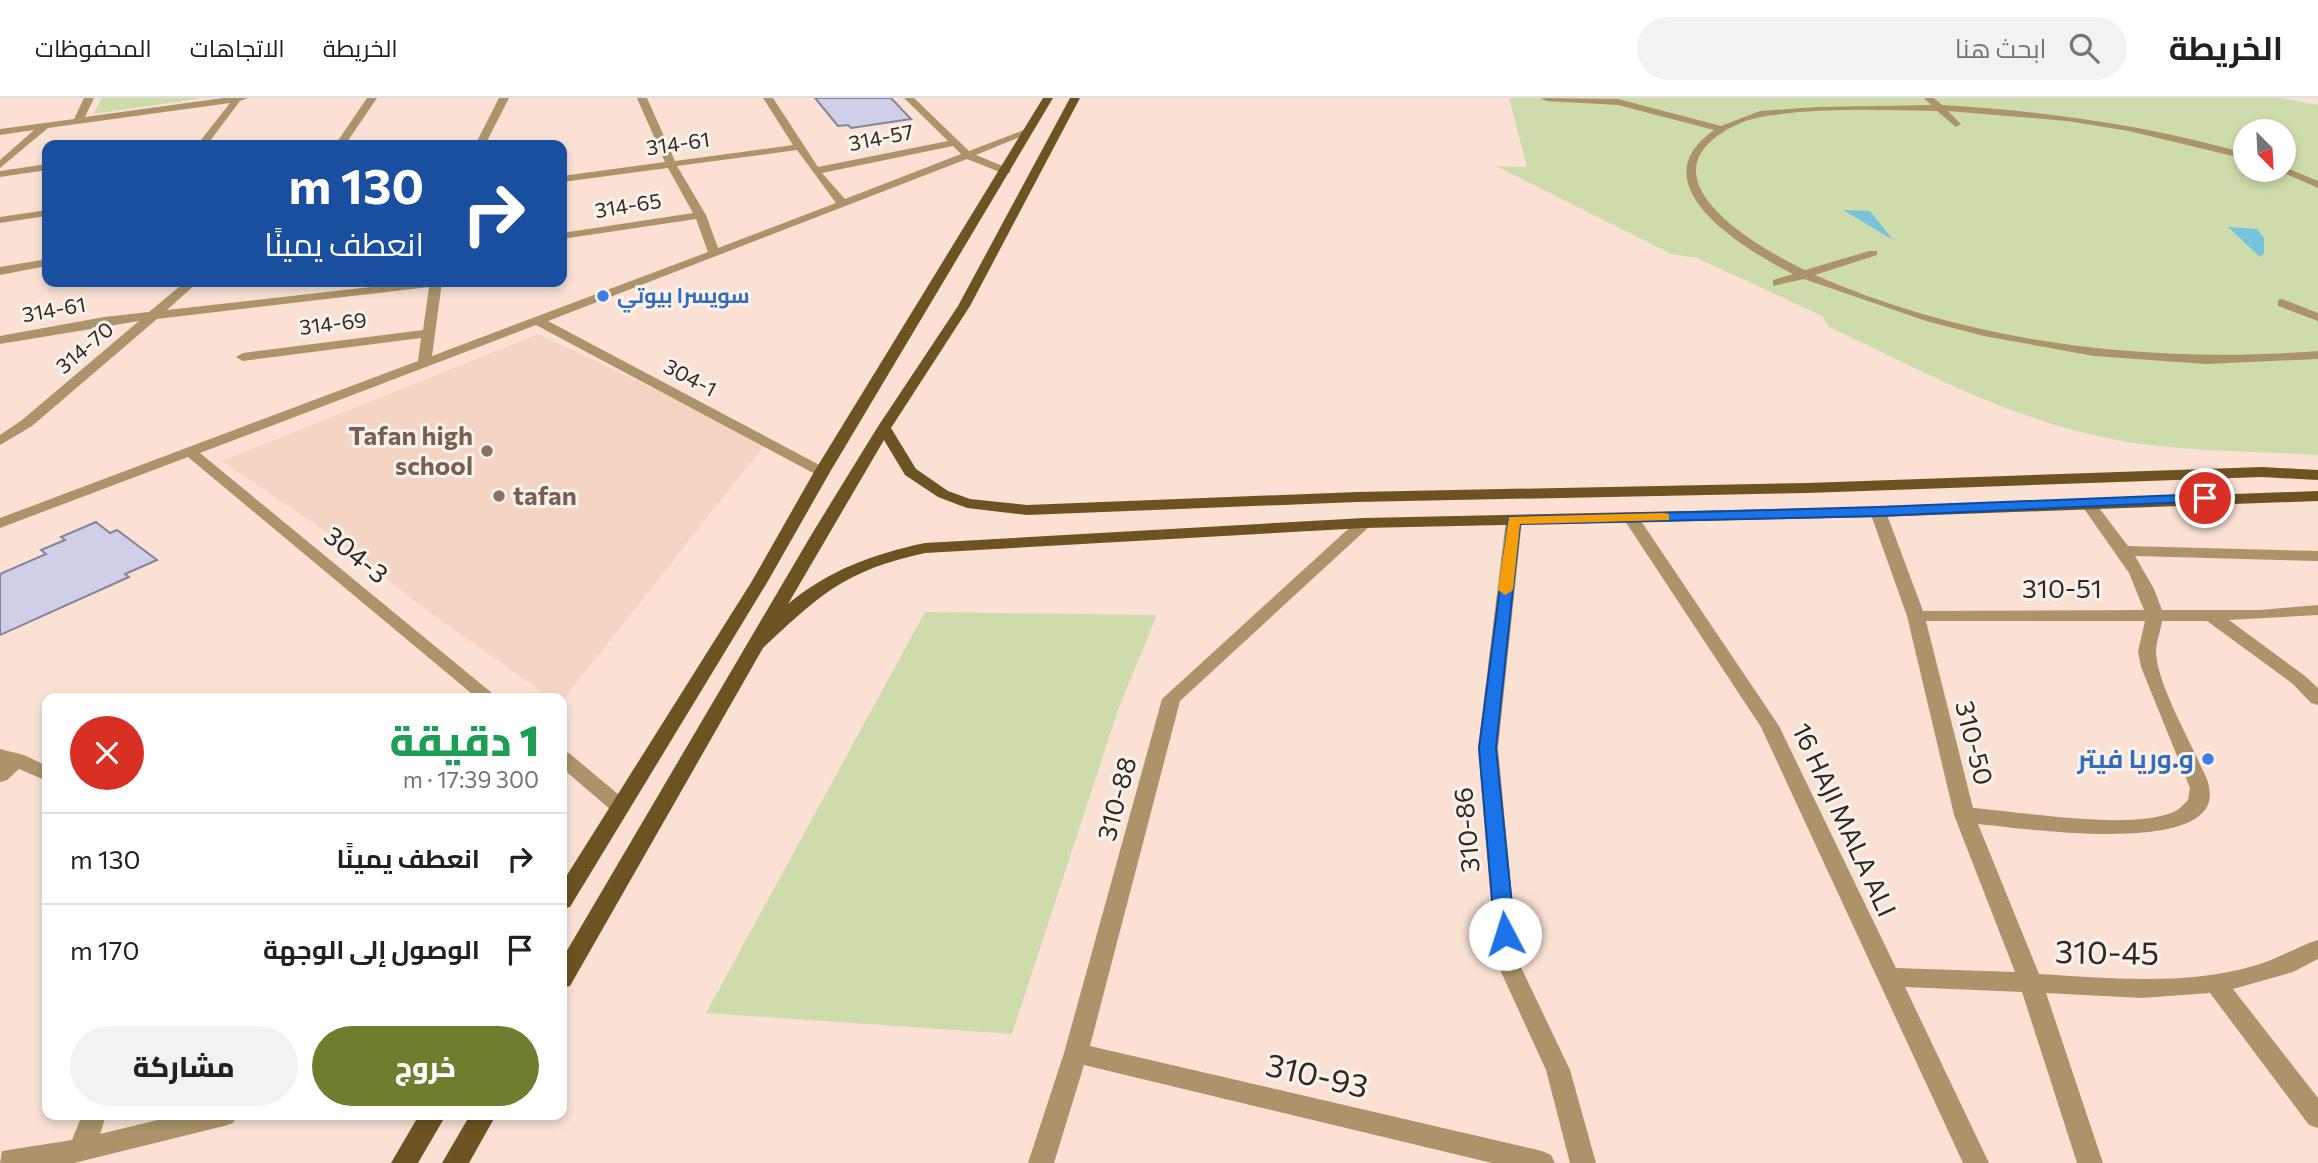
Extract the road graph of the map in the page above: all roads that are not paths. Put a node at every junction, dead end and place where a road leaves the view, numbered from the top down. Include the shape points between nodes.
1 (89, 98) edge
2 (239, 98) edge
3 (372, 98) edge
4 (504, 98) edge
5 (642, 98) edge
6 (768, 98) edge
7 (909, 98) edge
8 (1048, 98) edge
9 (1075, 98) edge
10 (1546, 98) edge
11 (1930, 98) edge
12 (78, 121) junction
13 (1956, 124) dead end
14 (46, 125) junction
15 (1723, 129) junction
16 (0, 132) edge
17 (1027, 132) junction
18 (206, 140) edge
19 (344, 140) edge
20 (483, 140) edge
21 (955, 143) junction
22 (799, 147) junction
23 (2233, 152) edge
24 (968, 156) junction
25 (671, 164) junction
26 (0, 165) edge
27 (42, 168) edge
28 (815, 170) junction
29 (1006, 171) junction
30 (0, 174) edge
31 (2296, 176) edge
32 (567, 178) edge
33 (2318, 185) edge
34 (843, 204) junction
35 (42, 214) edge
36 (700, 215) junction
37 (0, 220) edge
38 (567, 235) edge
39 (1873, 253) dead end
40 (714, 254) junction
41 (42, 264) edge
42 (0, 271) edge
43 (1806, 274) junction
44 (1777, 283) dead end
45 (187, 287) edge
46 (393, 287) edge
47 (435, 287) edge
48 (2282, 303) dead end
49 (158, 314) junction
50 (2318, 317) edge
51 (538, 321) junction
52 (428, 332) junction
53 (0, 340) edge
54 (2318, 355) edge
55 (243, 357) dead end
56 (424, 363) junction
57 (27, 423) junction
58 (0, 426) edge
59 (884, 428) junction
60 (0, 441) edge
61 (190, 452) junction
62 (822, 472) junction
63 (2318, 475) edge
64 (2318, 496) edge
65 (2088, 503) junction
66 (1176, 504) junction
67 (1878, 512) junction
68 (1631, 518) junction
69 (1514, 520) junction
70 (0, 523) edge
71 (1364, 523) junction
72 (1178, 532) junction
73 (2125, 551) junction
74 (2318, 556) edge
75 (2318, 610) edge
76 (2154, 614) junction
77 (2209, 614) junction
78 (1916, 616) junction
79 (757, 643) junction
80 (483, 693) edge
81 (2318, 699) edge
82 (8, 758) edge
83 (567, 762) edge
84 (42, 772) edge
85 (0, 775) edge
86 (618, 805) junction
87 (1965, 815) junction
88 (567, 892) edge
89 (2318, 949) edge
90 (567, 970) edge
91 (1889, 977) junction
92 (2031, 982) junction
93 (2216, 984) junction
94 (1076, 1054) junction
95 (2318, 1117) edge
96 (92, 1120) edge
97 (204, 1120) edge
98 (430, 1120) edge
99 (480, 1120) edge
100 (81, 1150) junction
101 (7, 1162) edge
102 (404, 1163) edge
103 (455, 1163) edge
104 (1041, 1163) edge
105 (1542, 1163) edge
106 (1583, 1163) edge
107 (1976, 1163) edge
108 (2090, 1163) edge

1 - 12 street
2 - 12 street
2 - 18 street
3 - 19 street
4 - 20 street
5 - 25 street
6 - 22 street
7 - 21 street
8 - 17 main road
9 - 59 main road via 964,306
10 - 15 street via 1628,103
11 - 13 street
11 - 15 street via 1781,108
11 - 23 street via 2079,114
12 - 14 street
14 - 16 street
14 - 26 street
15 - 43 street via 1699,147 1691,166 1694,188 1710,213 1741,239
17 - 24 street
17 - 29 main road
21 - 24 street
21 - 28 street, 314-57
22 - 25 street, 314-61
22 - 28 street
24 - 29 street
24 - 34 street
25 - 32 street, 314-61
25 - 36 street
27 - 30 street
28 - 34 street
29 - 62 main road
31 - 33 street
34 - 40 street
35 - 37 street
36 - 38 street, 314-65
36 - 40 street
39 - 43 street
40 - 51 street
41 - 42 street
43 - 44 street
43 - 54 street via 1921,317 2095,353 2184,361
45 - 49 street, 314-70
46 - 49 street, 314-61
47 - 52 street
48 - 50 street
49 - 53 street, 314-61
49 - 57 street, 314-70
51 - 56 street
51 - 62 street, 304-1
52 - 55 street, 314-69
52 - 56 street
56 - 61 street
57 - 58 street
57 - 60 street, 314-70
59 - 66 main road via 910,472 943,494 967,503 1027,510
59 - 79 main road
61 - 70 street
61 - 80 street, 304-3
62 - 86 main road via 791,530
63 - 66 main road via 2262,472
64 - 65 main road
65 - 67 main road
65 - 73 street
66 - 72 main road
67 - 68 main road
67 - 78 street, 310-50
68 - 69 main road
68 - 91 street, 16 HAJI MALA ALI via 1770,726
69 - 71 main road
69 - 106 street, 310-86 via 1488,748 1507,961 1558,1070
71 - 72 main road
71 - 94 street, 310-88 via 1171,699
72 - 79 main road via 936,547 881,558 821,585
73 - 74 street
73 - 76 street
75 - 77 street, 310-51
76 - 77 street, 310-51
76 - 78 street, 310-51
76 - 87 street via 2146,645 2150,667 2200,788 2194,809 2174,822 2132,828
77 - 81 street
78 - 87 street, 310-50
79 - 90 main road
82 - 84 street
82 - 85 street
83 - 86 street
86 - 88 main road
87 - 92 street, 310-50
89 - 93 street, 310-45 via 2251,978
91 - 92 street, 310-45
91 - 107 street, 16 HAJI MALA ALI
92 - 93 street, 310-45 via 2079,987
92 - 108 street, 310-50
93 - 95 street
94 - 104 street, 310-88
94 - 105 street, 310-93
96 - 100 street
97 - 100 street
98 - 102 main road
99 - 103 main road
100 - 101 street

